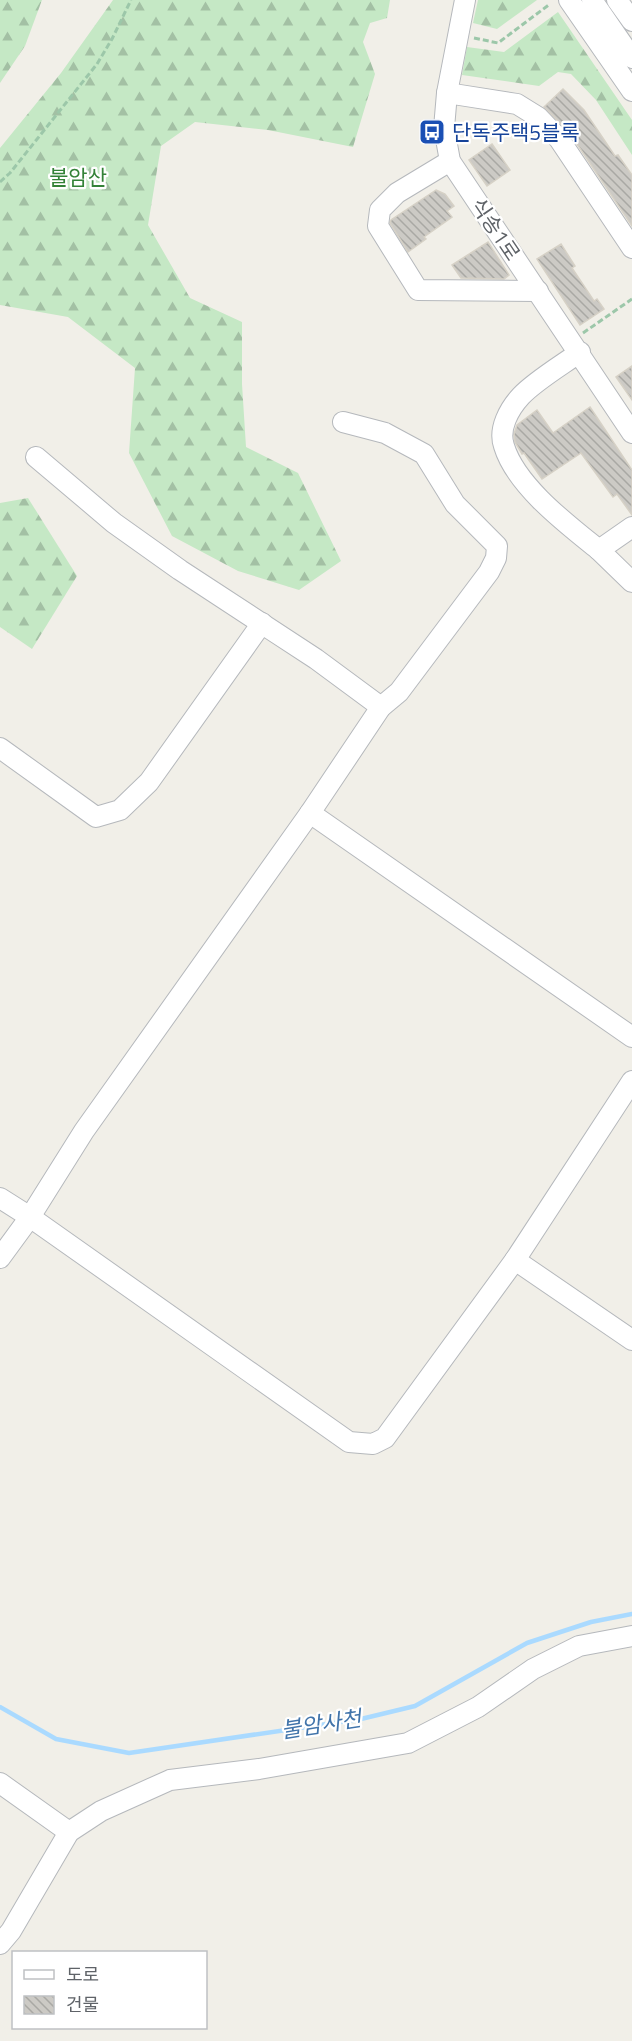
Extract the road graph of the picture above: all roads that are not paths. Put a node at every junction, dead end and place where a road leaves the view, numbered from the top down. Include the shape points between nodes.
1 (465, 0) edge
2 (592, 0) edge
3 (617, 0) edge
4 (560, 2) edge
5 (632, 21) edge
6 (632, 58) edge
7 (632, 91) edge
8 (447, 93) junction
9 (450, 160) junction
10 (632, 248) edge
11 (538, 291) junction
12 (576, 346) junction
13 (343, 422) dead end
14 (632, 433) edge
15 (36, 457) dead end
16 (632, 527) edge
17 (599, 550) junction
18 (632, 582) edge
19 (262, 623) junction
20 (381, 707) junction
21 (0, 748) edge
22 (310, 813) junction
23 (632, 1037) edge
24 (632, 1081) edge
25 (0, 1198) edge
26 (30, 1217) junction
27 (0, 1258) edge
28 (515, 1260) junction
29 (632, 1340) edge
30 (632, 1636) edge
31 (0, 1783) edge
32 (69, 1832) junction
33 (0, 1944) edge

1 - 8 street, 식송1로
2 - 6 street
3 - 5 street
4 - 7 street
8 - 9 street, 식송1로 via 444,128
8 - 10 street via 517,104 538,117 559,139
9 - 11 street, 식송1로
9 - 11 street via 397,193 380,210 378,226 418,290
11 - 12 street, 식송1로
12 - 14 street, 식송1로
12 - 17 street via 508,413 502,432 503,446 524,481
13 - 20 street via 385,433 424,454 455,504 497,546 489,572 399,692
15 - 19 street via 114,523
16 - 17 street
17 - 18 street
19 - 20 street
19 - 21 street via 149,782 120,810 96,817
20 - 22 street
22 - 23 street
22 - 26 street via 84,1131
24 - 28 street
25 - 26 street
26 - 27 street
26 - 28 street via 349,1442 373,1444 385,1438
28 - 29 street
30 - 32 street via 579,1646 533,1669 478,1707 408,1743 170,1780 101,1811
31 - 32 street
32 - 33 street

